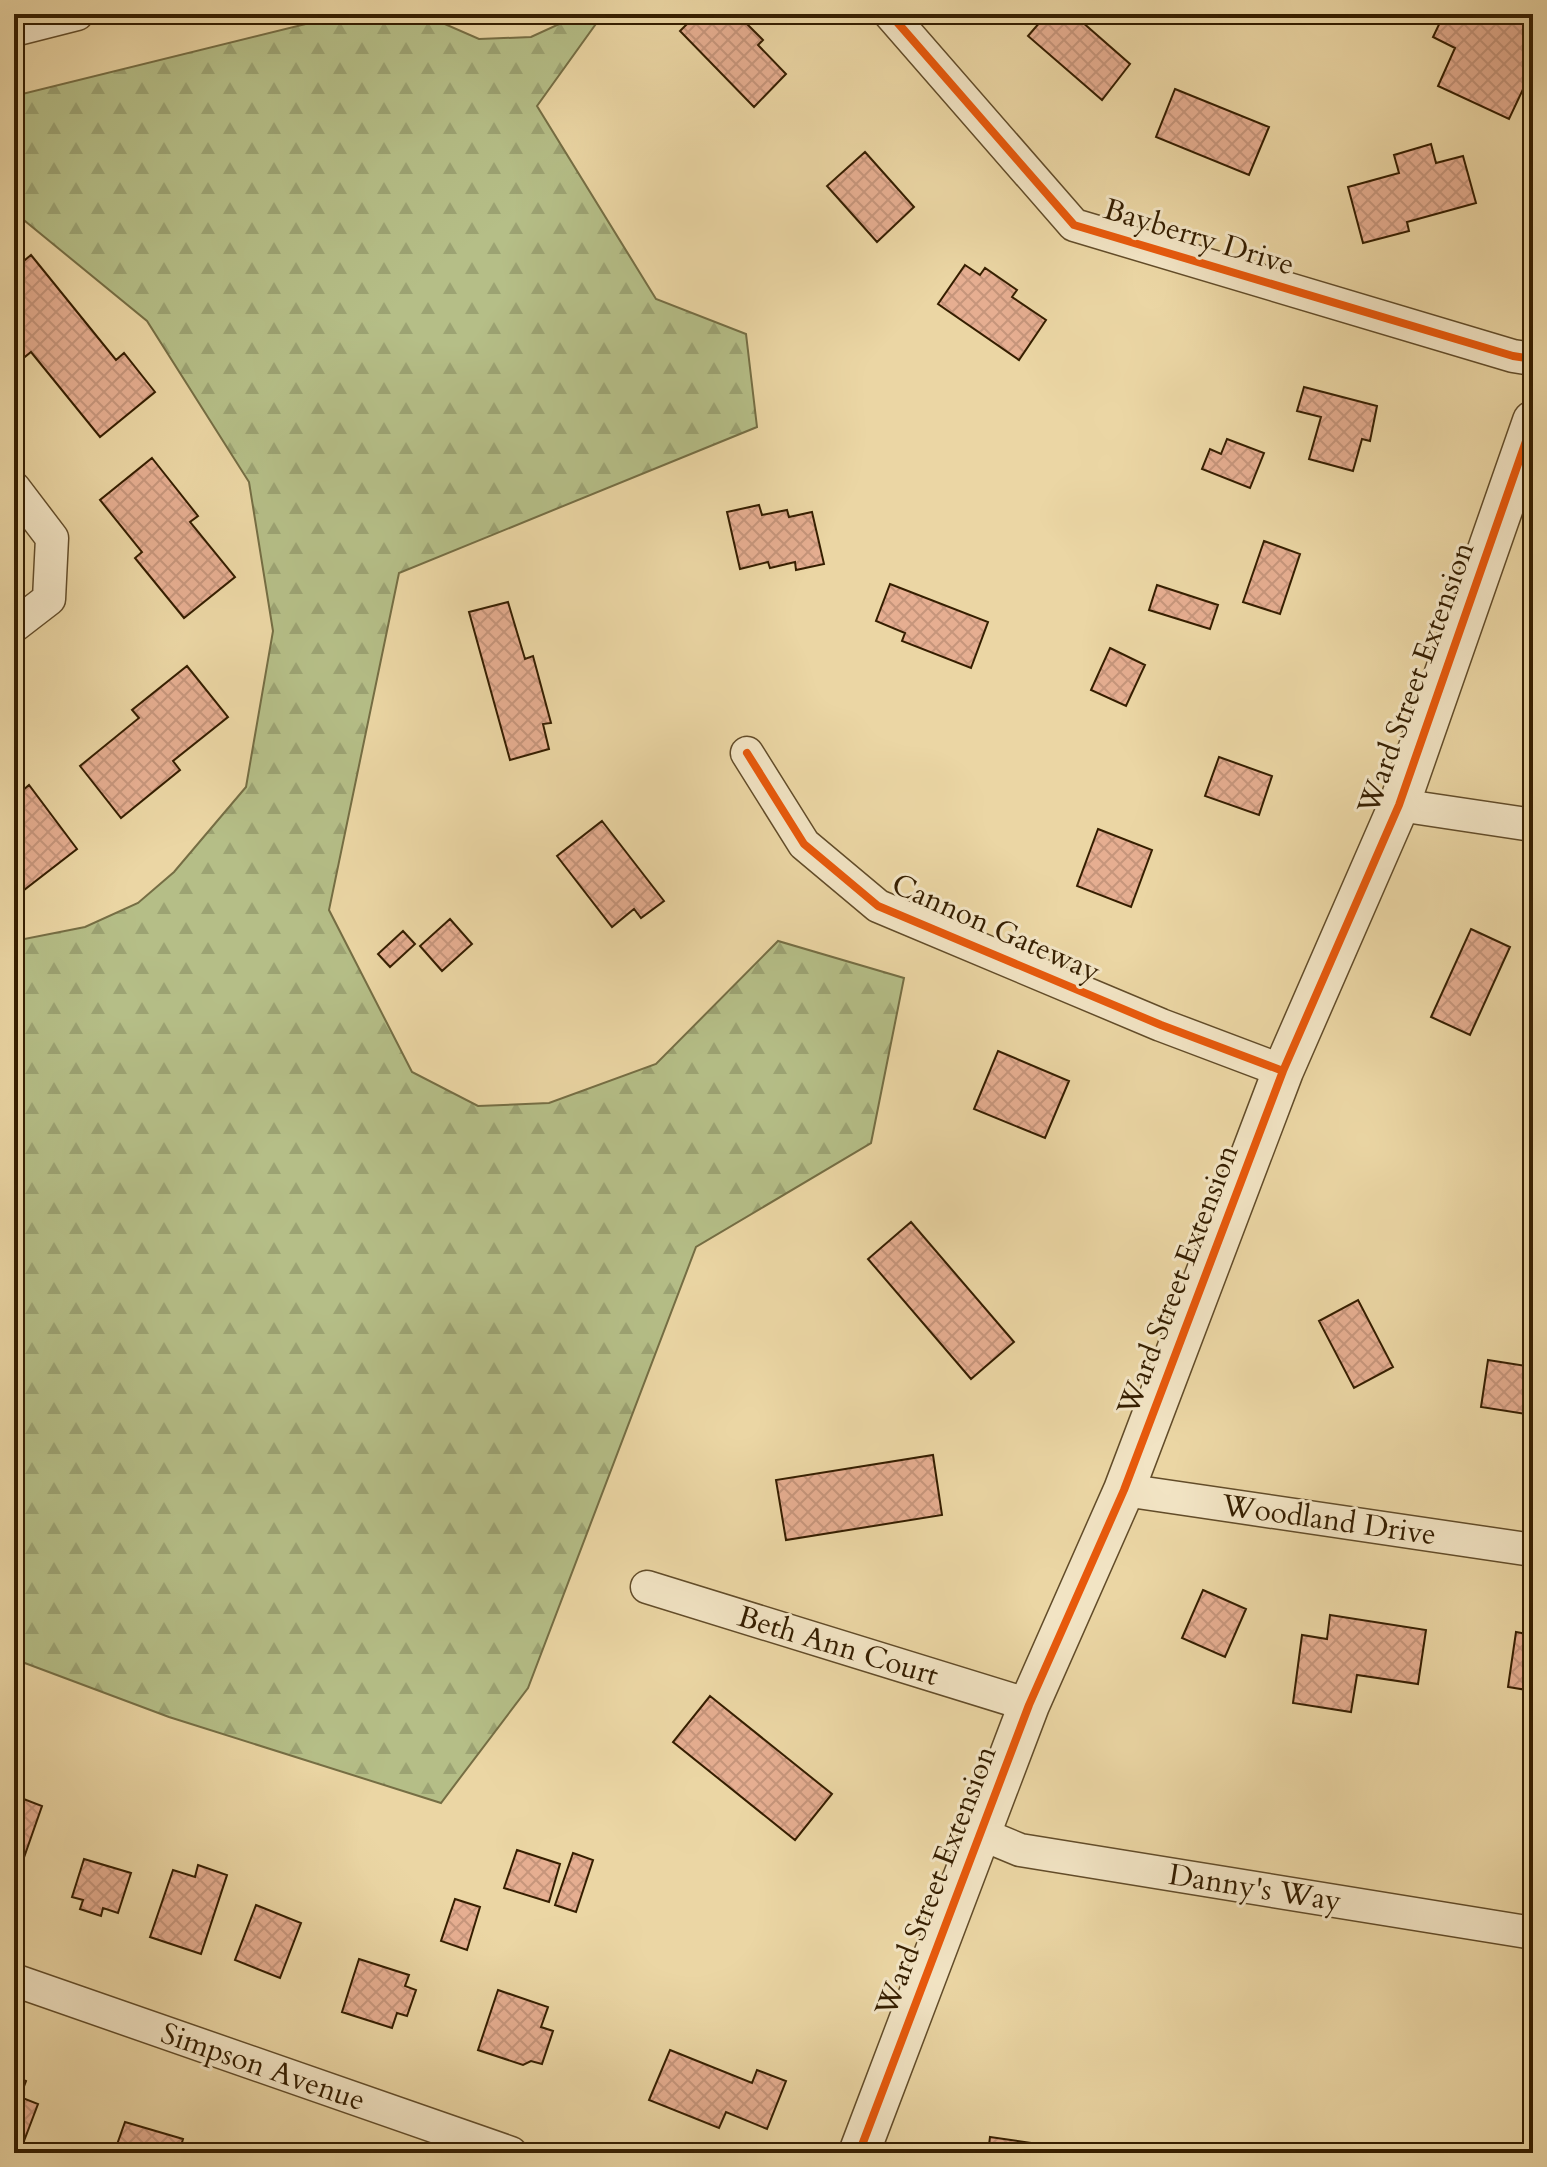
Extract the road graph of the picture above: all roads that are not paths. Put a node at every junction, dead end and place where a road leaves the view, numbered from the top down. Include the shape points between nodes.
1 (77, 14) edge
2 (890, 14) edge
3 (14, 30) edge
4 (1533, 359) edge
5 (1533, 421) edge
6 (14, 488) edge
7 (14, 626) edge
8 (747, 753) dead end
9 (1399, 805) junction
10 (1533, 825) edge
11 (1283, 1071) junction
12 (1124, 1490) junction
13 (1533, 1550) edge
14 (647, 1587) dead end
15 (1029, 1705) junction
16 (979, 1833) junction
17 (1533, 1933) edge
18 (14, 1980) edge
19 (511, 2153) edge
20 (859, 2153) edge

1 - 3 street
2 - 4 street, Bayberry Drive via 1074,225
5 - 9 street, Ward Street Extension
6 - 7 street via 52,538 49,599
8 - 11 street, Cannon Gateway via 804,844 878,906
9 - 10 street
9 - 11 street, Ward Street Extension
11 - 12 street, Ward Street Extension
12 - 13 street, Woodland Drive
12 - 15 street, Ward Street Extension
14 - 15 street, Beth Ann Court
15 - 16 street, Ward Street Extension
16 - 17 street, Danny's Way via 1020,1850
16 - 20 street, Ward Street Extension
18 - 19 street, Simpson Avenue

